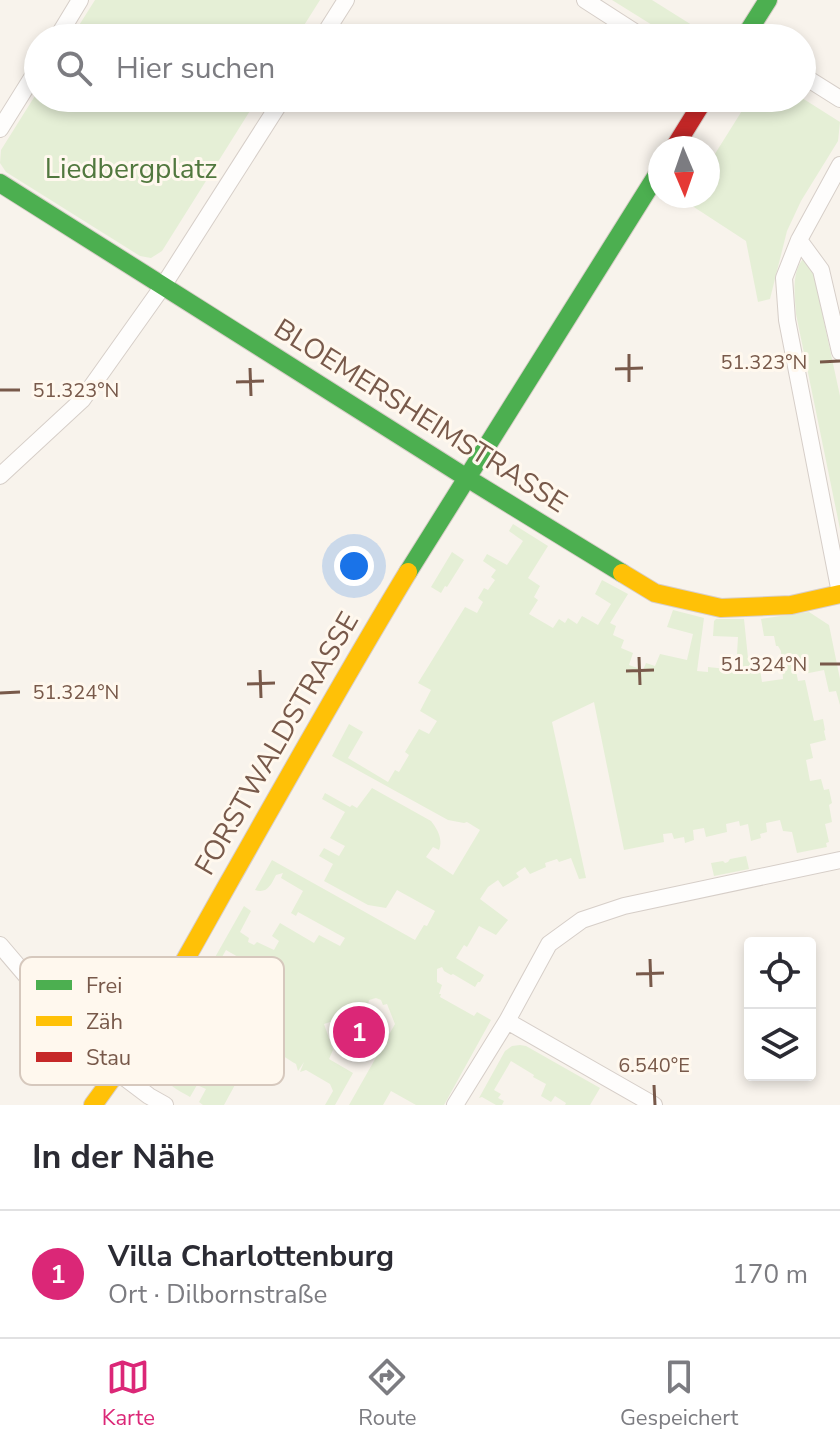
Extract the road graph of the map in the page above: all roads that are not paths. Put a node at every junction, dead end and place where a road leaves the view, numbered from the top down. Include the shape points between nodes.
1 (80, 0) edge
2 (346, 0) edge
3 (585, 0) edge
4 (768, 0) edge
5 (65, 24) edge
6 (331, 24) edge
7 (622, 24) edge
8 (753, 24) edge
9 (816, 84) edge
10 (24, 90) edge
11 (840, 99) edge
12 (274, 112) edge
13 (696, 112) edge
14 (0, 129) edge
15 (681, 136) edge
16 (840, 165) edge
17 (0, 183) edge
18 (648, 189) edge
19 (799, 240) junction
20 (163, 286) junction
21 (840, 352) edge
22 (0, 476) edge
23 (467, 478) junction
24 (840, 594) edge
25 (840, 860) edge
26 (0, 945) edge
27 (187, 957) edge
28 (20, 968) edge
29 (507, 1021) junction
30 (107, 1085) edge
31 (137, 1085) edge
32 (94, 1103) edge
33 (165, 1105) edge
34 (455, 1105) edge
35 (654, 1105) edge

1 - 5 street
2 - 6 street
3 - 7 street
4 - 8 street
9 - 11 street
10 - 14 street
12 - 20 street
13 - 15 street
16 - 19 street
17 - 20 street, BLOEMERSHEIMSTRASSE
18 - 23 street, FORSTWALDSTRASSE
19 - 21 street via 821,270
19 - 24 street via 784,278 787,320
20 - 22 street via 82,400
20 - 23 street, BLOEMERSHEIMSTRASSE
23 - 24 street, BLOEMERSHEIMSTRASSE via 655,593 721,608 791,605
23 - 27 street, FORSTWALDSTRASSE via 353,662
25 - 29 street via 624,906 582,920 549,944
26 - 28 street
29 - 34 street
29 - 35 street
30 - 32 street, FORSTWALDSTRASSE
31 - 33 street

